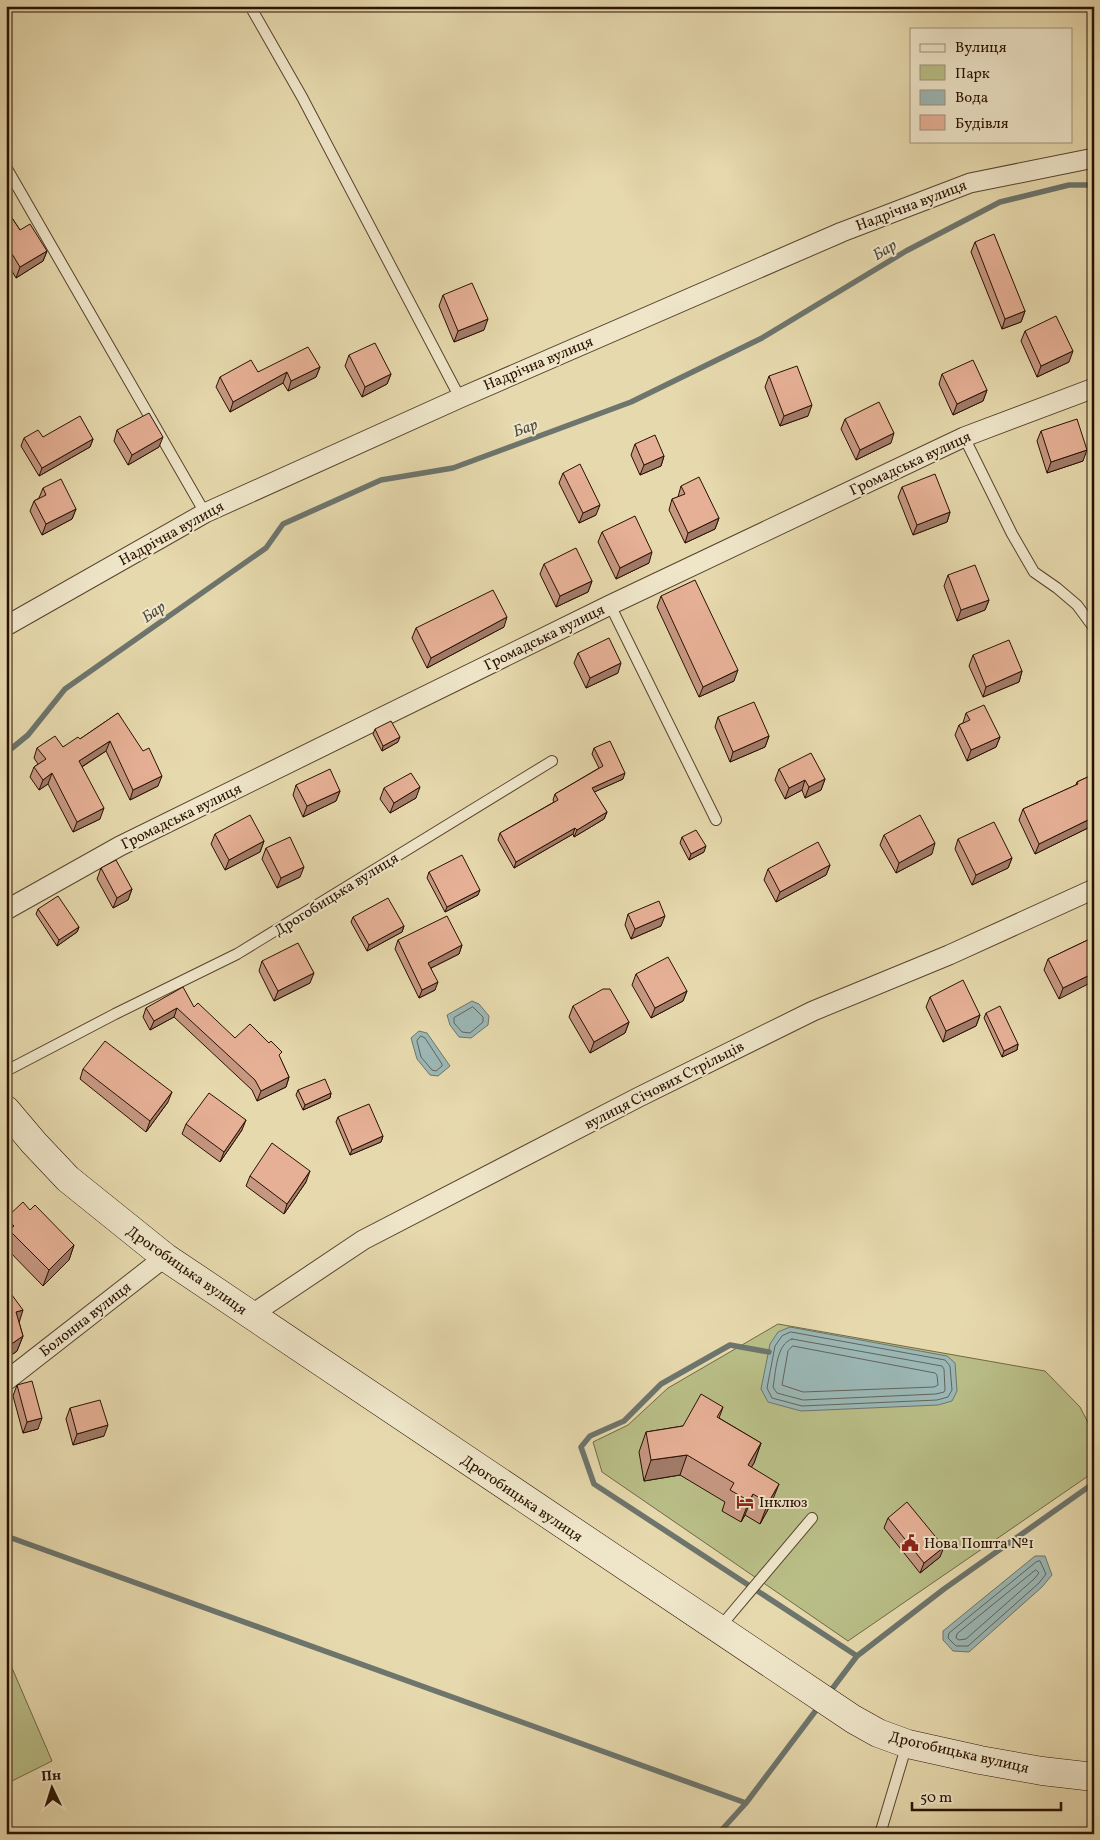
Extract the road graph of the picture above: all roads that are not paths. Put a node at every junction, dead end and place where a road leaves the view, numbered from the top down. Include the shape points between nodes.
1 (250, 6) edge
2 (1094, 158) edge
3 (6, 167) edge
4 (1094, 388) edge
5 (460, 398) junction
6 (964, 437) junction
7 (205, 513) junction
8 (610, 605) junction
9 (6, 626) edge
10 (1094, 628) edge
11 (552, 760) dead end
12 (716, 820) dead end
13 (1094, 889) edge
14 (6, 910) edge
15 (6, 1071) edge
16 (6, 1110) edge
17 (165, 1257) junction
18 (250, 1315) junction
19 (6, 1381) edge
20 (812, 1518) dead end
21 (718, 1630) junction
22 (908, 1744) junction
23 (1094, 1777) edge
24 (880, 1834) edge

1 - 5 lane via 302,97
2 - 5 street, Надрічна вулиця via 970,183 842,232
3 - 7 lane
4 - 6 street, Громадська вулиця
5 - 7 street, Надрічна вулиця
6 - 8 street, Громадська вулиця
6 - 10 lane via 1034,572 1077,605
7 - 9 street, Надрічна вулиця
8 - 12 lane
8 - 14 street, Громадська вулиця via 120,846
11 - 15 lane, Дрогобицька вулиця via 237,954
13 - 18 street, вулиця Січових Стрільців via 949,955 813,1011 639,1097 363,1240
16 - 17 main road, Дрогобицька вулиця via 68,1179
17 - 18 main road, Дрогобицька вулиця
17 - 19 street, Болонна вулиця
18 - 21 main road, Дрогобицька вулиця
20 - 21 lane
21 - 22 main road, Дрогобицька вулиця via 834,1708 878,1733
22 - 23 main road, Дрогобицька вулиця via 980,1760
22 - 24 lane

